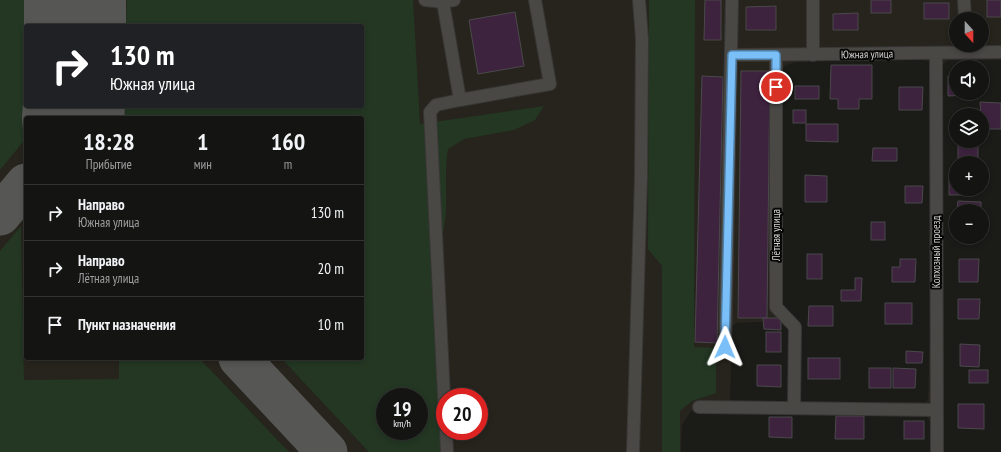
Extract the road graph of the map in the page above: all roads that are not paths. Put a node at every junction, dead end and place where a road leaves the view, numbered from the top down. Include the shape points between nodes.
1 (425, 0) edge
2 (535, 0) edge
3 (640, 0) edge
4 (732, 0) edge
5 (814, 0) edge
6 (964, 0) edge
7 (446, 1) edge
8 (965, 12) edge
9 (949, 51) edge
10 (989, 51) edge
11 (1001, 52) edge
12 (936, 53) junction
13 (732, 55) junction
14 (776, 55) junction
15 (813, 55) junction
16 (460, 100) junction
17 (725, 347) dead end
18 (444, 388) edge
19 (699, 407) dead end
20 (794, 408) junction
21 (936, 410) junction
22 (446, 440) edge
23 (447, 452) edge
24 (633, 452) edge
25 (937, 452) edge

1 - 7 street
2 - 16 street via 550,84
3 - 24 street via 641,192
4 - 13 street
5 - 15 street
6 - 8 street
7 - 16 street
9 - 12 street, Южная улица
10 - 11 street, Южная улица
12 - 15 street, Южная улица
12 - 21 street, Колхозный проезд
13 - 14 street, Южная улица
13 - 17 street
14 - 15 street, Южная улица
14 - 20 street, Лётная улица via 776,306 795,327
16 - 18 street via 436,105 430,112
19 - 20 street
20 - 21 street
21 - 25 street, Колхозный проезд
22 - 23 street

